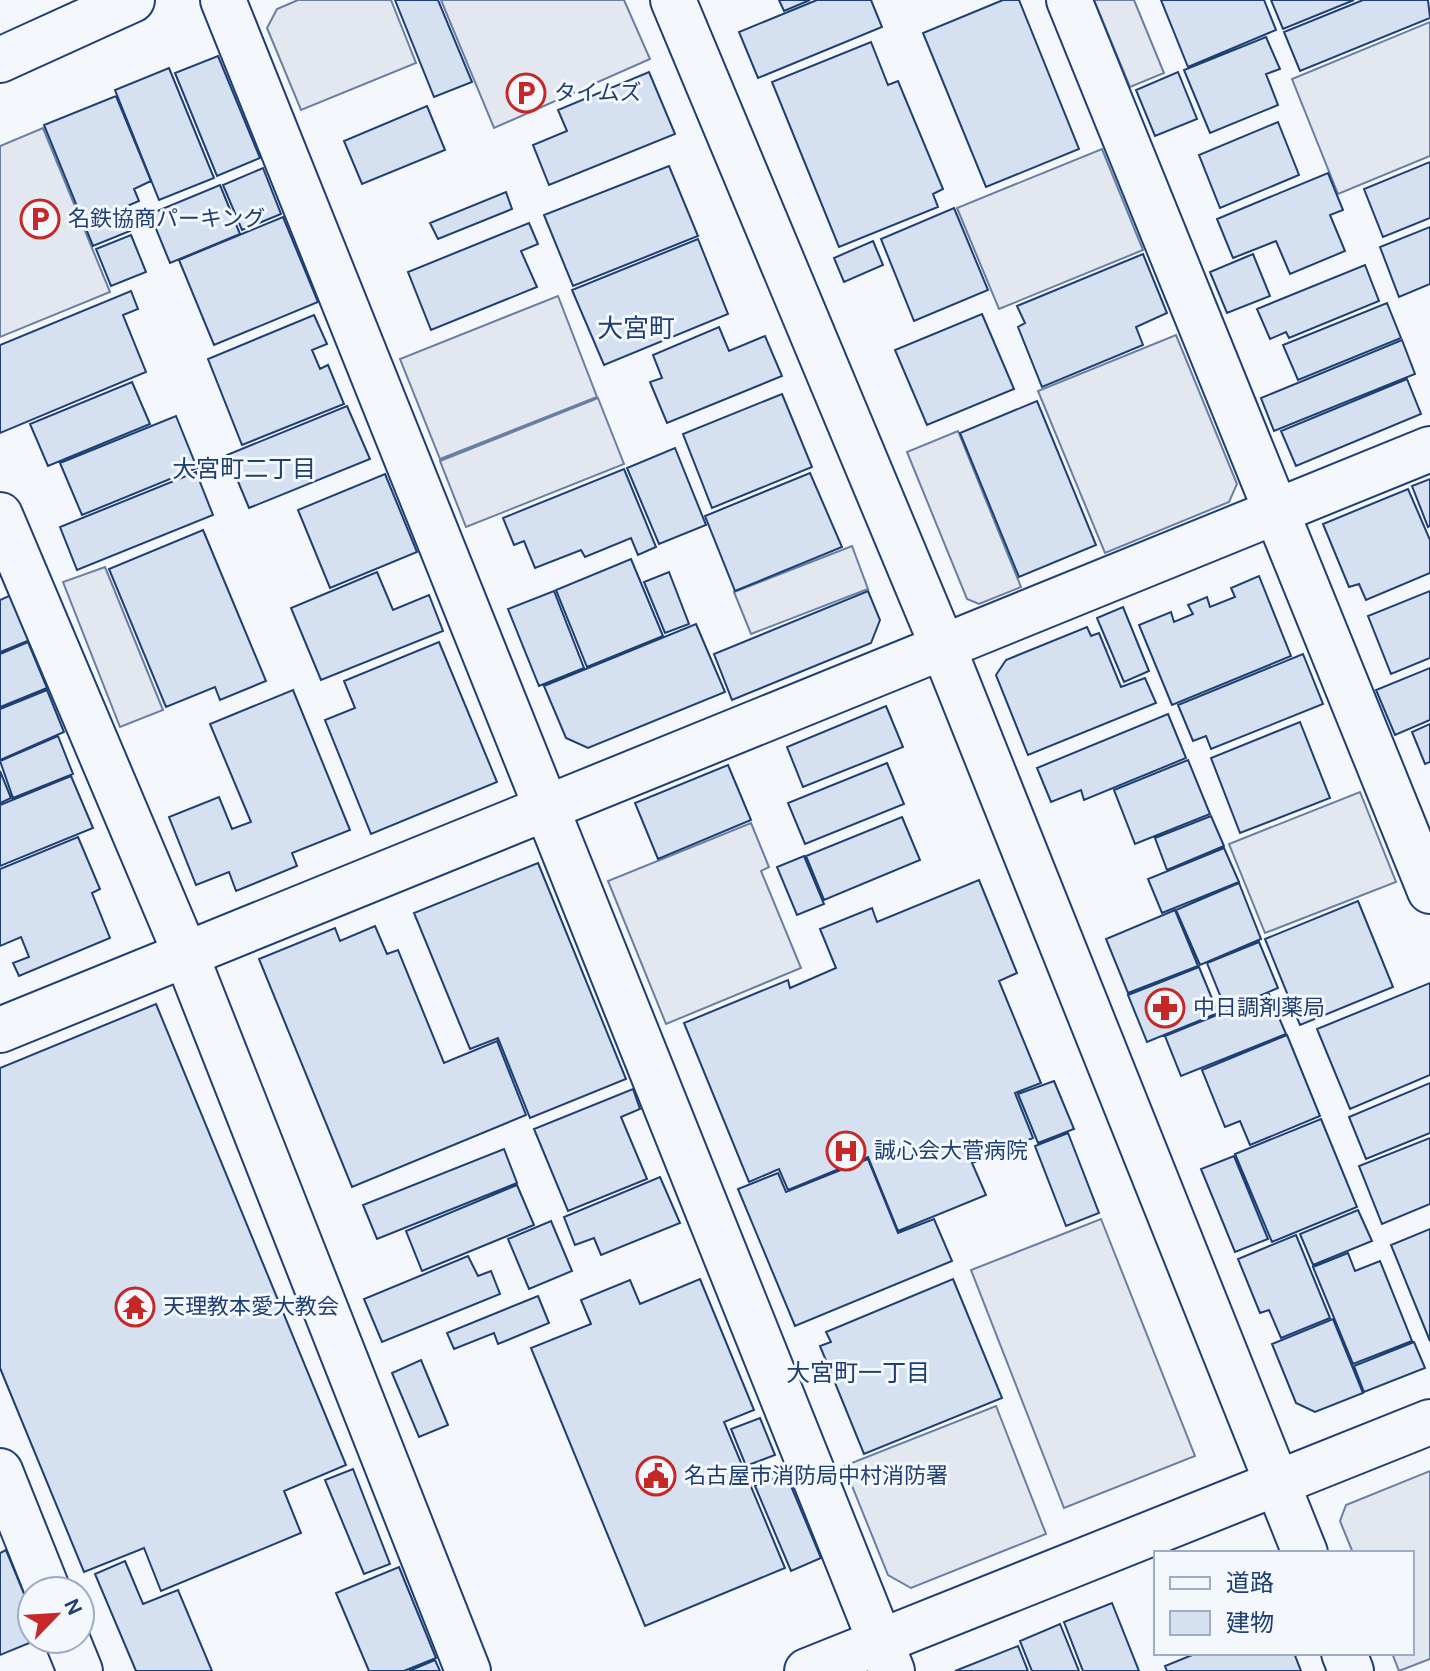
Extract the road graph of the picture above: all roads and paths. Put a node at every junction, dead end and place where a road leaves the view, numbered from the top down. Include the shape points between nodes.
1 (132, 0) edge
2 (223, 0) edge
3 (673, 0) edge
4 (1069, 0) edge
5 (0, 60) edge
6 (1430, 449) edge
7 (1275, 512) junction
8 (0, 515) edge
9 (943, 647) junction
10 (546, 807) junction
11 (1430, 891) edge
12 (186, 955) junction
13 (0, 1030) edge
14 (1430, 1422) edge
15 (0, 1471) edge
16 (1278, 1483) junction
17 (1304, 1551) edge
18 (42, 1575) edge
19 (886, 1656) edge
20 (468, 1671) edge
21 (807, 1671) edge

1 - 5 street
2 - 10 street
3 - 9 street
4 - 7 street
6 - 7 street
7 - 9 street
7 - 11 street
8 - 12 street
9 - 10 street
9 - 16 street
10 - 12 street
10 - 19 street
12 - 13 street
12 - 20 street
14 - 16 street
15 - 18 street
16 - 17 street
16 - 19 street
19 - 21 street

